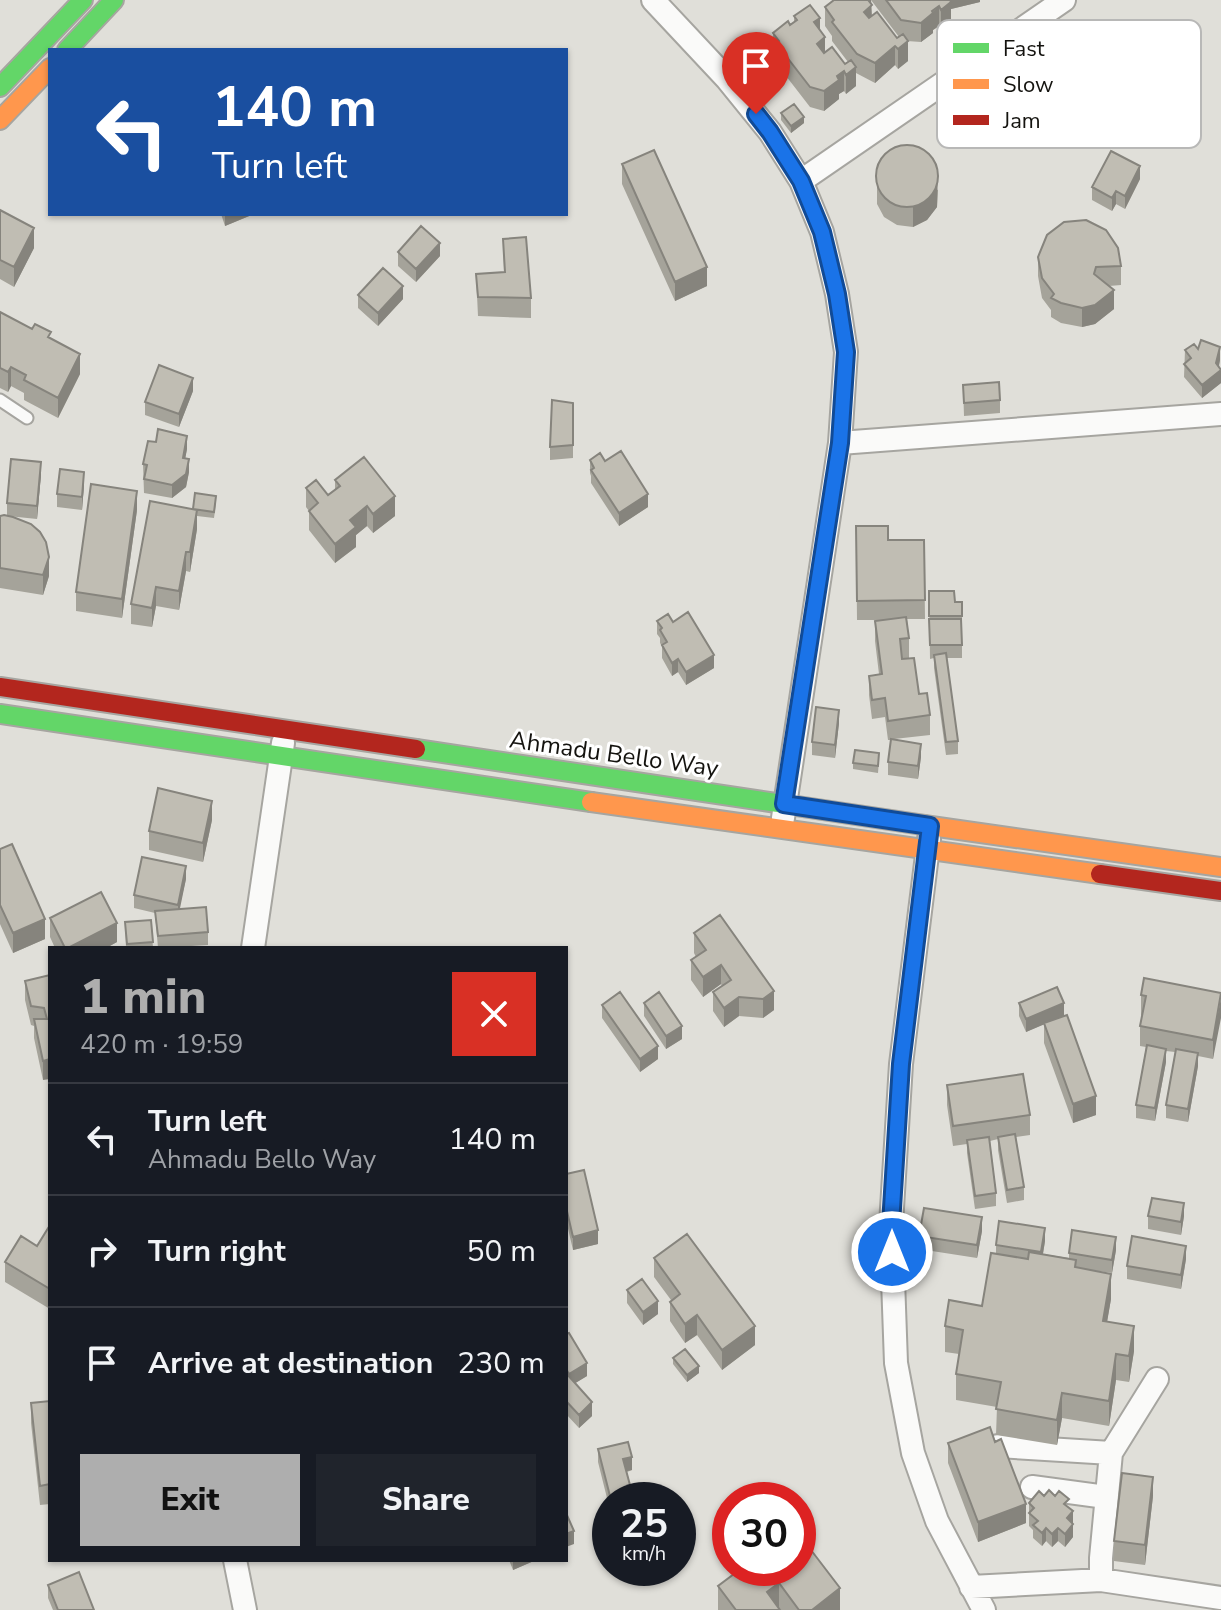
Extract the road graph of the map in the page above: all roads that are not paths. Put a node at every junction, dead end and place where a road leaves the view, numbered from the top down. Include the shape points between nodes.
1 (83, 0) edge
2 (114, 0) edge
3 (653, 0) edge
4 (1064, 0) edge
5 (1035, 20) edge
6 (69, 48) edge
7 (48, 70) edge
8 (0, 87) edge
9 (937, 87) edge
10 (0, 120) edge
11 (801, 181) junction
12 (0, 400) edge
13 (1221, 414) edge
14 (27, 418) dead end
15 (840, 443) junction
16 (0, 687) edge
17 (111, 704) junction
18 (0, 714) edge
19 (108, 730) junction
20 (284, 730) junction
21 (282, 756) junction
22 (784, 804) junction
23 (930, 826) junction
24 (782, 830) junction
25 (928, 851) junction
26 (1221, 867) edge
27 (1221, 891) edge
28 (253, 946) edge
29 (1157, 1379) dead end
30 (998, 1446) edge
31 (1111, 1453) junction
32 (1032, 1487) dead end
33 (1106, 1497) junction
34 (235, 1562) edge
35 (1101, 1580) junction
36 (971, 1587) junction
37 (1221, 1598) edge
38 (245, 1610) edge
39 (984, 1610) edge

1 - 8 main road
2 - 6 main road
3 - 11 street via 727,79
4 - 5 street
7 - 10 main road
9 - 11 street
11 - 15 street via 822,232 840,309 846,352
12 - 14 lane
13 - 15 street
15 - 22 street
16 - 17 main road, Ahmadu Bello Way
17 - 19 main road
17 - 20 main road, Ahmadu Bello Way
18 - 19 main road, Ahmadu Bello Way
19 - 21 main road, Ahmadu Bello Way
20 - 21 street
20 - 22 main road, Ahmadu Bello Way
21 - 24 main road, Ahmadu Bello Way
21 - 28 street
22 - 23 main road, Ahmadu Bello Way
22 - 24 street
23 - 25 street
23 - 26 main road, Ahmadu Bello Way
24 - 25 main road, Ahmadu Bello Way
25 - 27 main road, Ahmadu Bello Way
25 - 36 street via 900,1079 891,1224 896,1363 913,1453 937,1521
29 - 31 street
30 - 31 street
31 - 33 street
32 - 33 street
33 - 35 street
34 - 38 street
35 - 36 street
35 - 37 street
36 - 39 street

